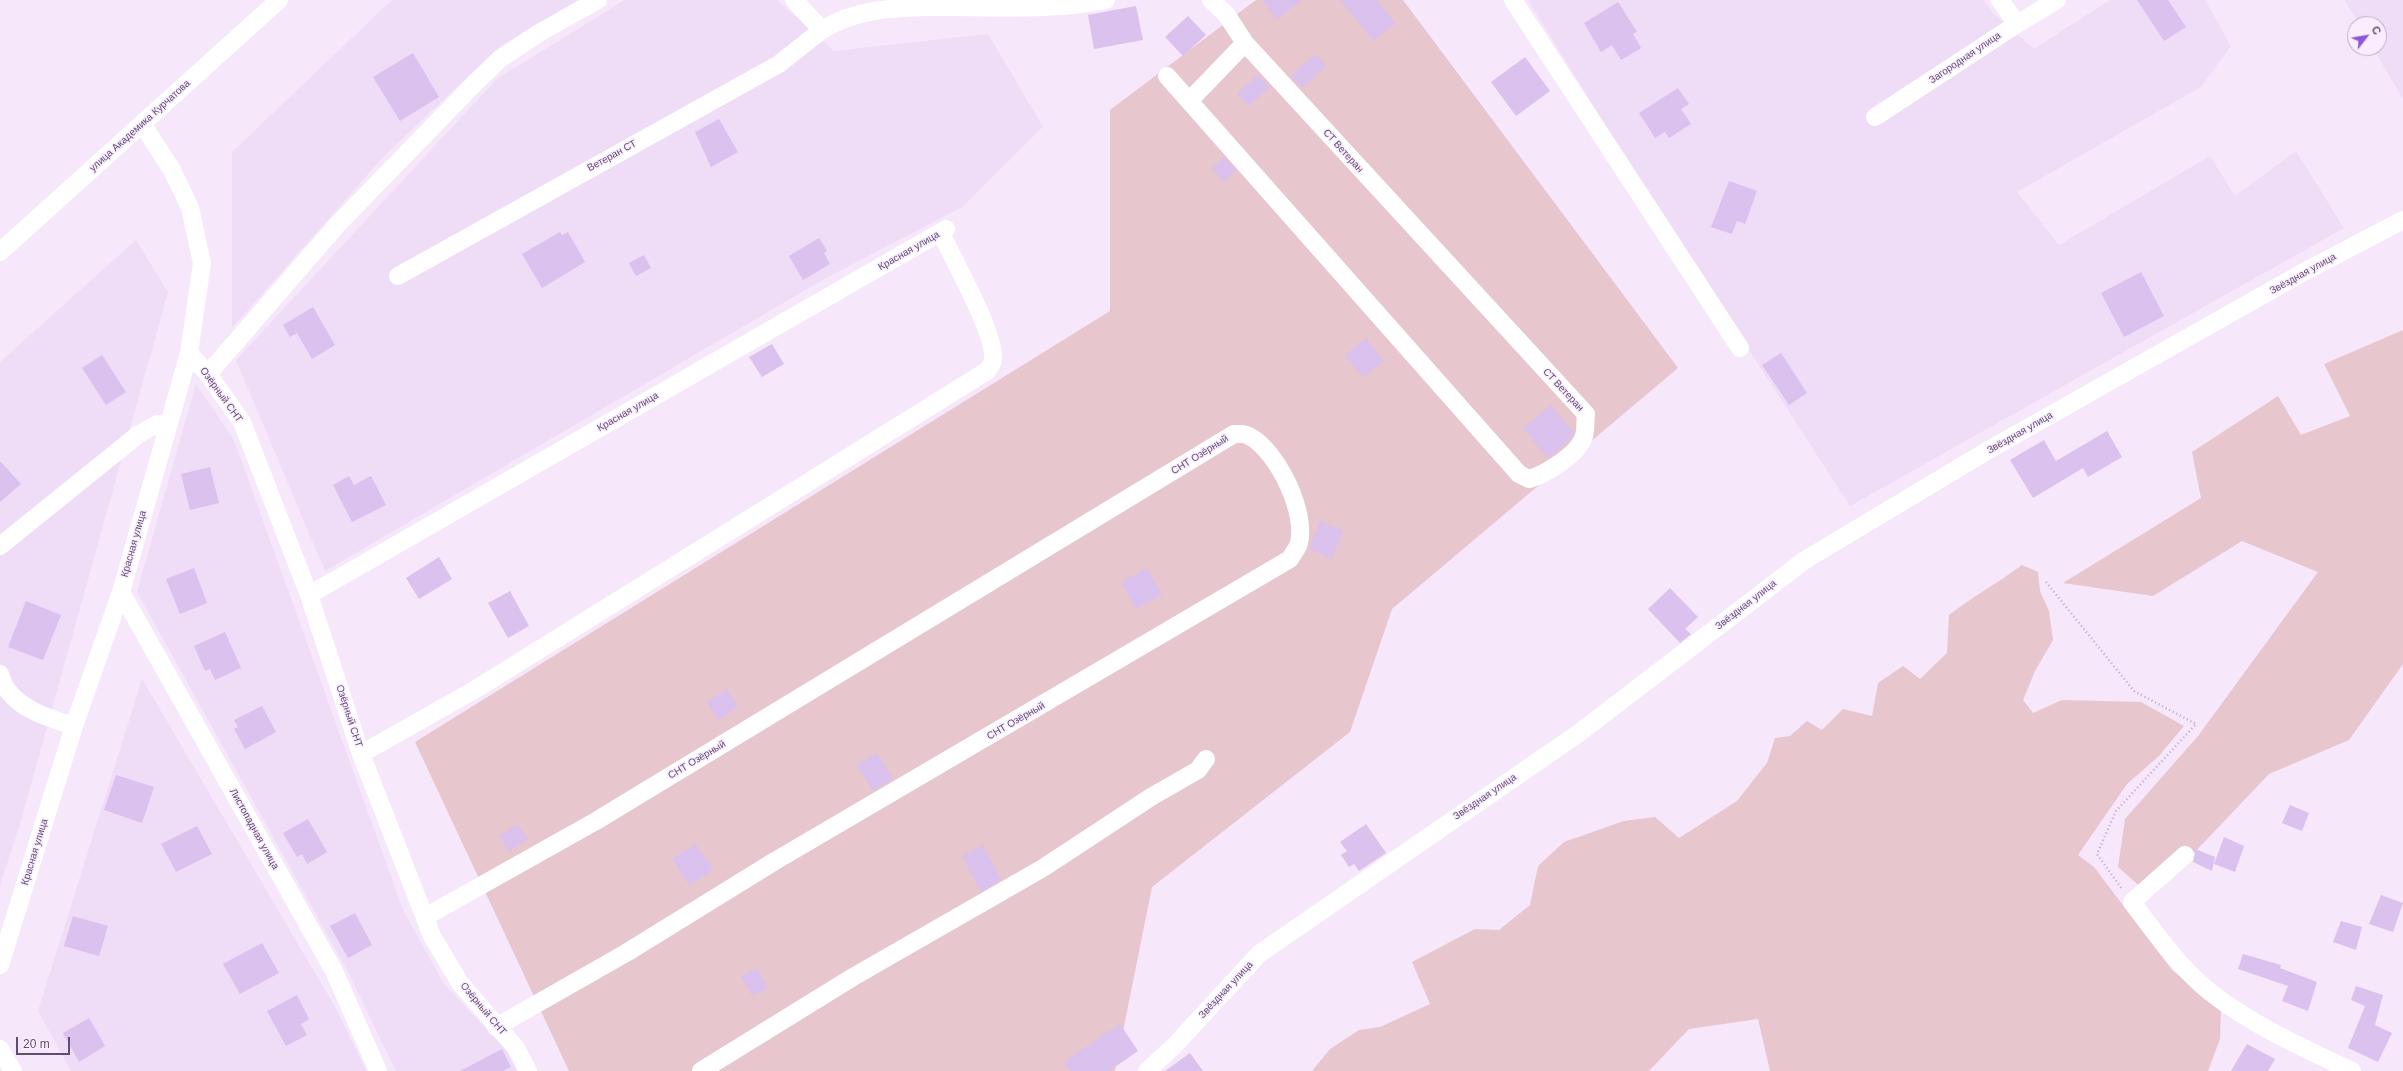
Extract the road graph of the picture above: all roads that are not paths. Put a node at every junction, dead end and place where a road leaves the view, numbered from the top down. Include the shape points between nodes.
1 (279, 0) edge
2 (598, 0) edge
3 (794, 0) edge
4 (1106, 0) edge
5 (1211, 0) edge
6 (1513, 0) edge
7 (2000, 0) edge
8 (2057, 0) edge
9 (2017, 24) junction
10 (822, 30) junction
11 (1245, 43) junction
12 (1167, 76) dead end
13 (1190, 100) junction
14 (1875, 117) dead end
15 (143, 125) junction
16 (2403, 220) edge
17 (0, 252) edge
18 (398, 276) dead end
19 (1740, 348) dead end
20 (188, 353) junction
21 (208, 374) junction
22 (168, 424) junction
23 (0, 546) edge
24 (121, 592) junction
25 (309, 595) junction
26 (0, 674) edge
27 (74, 726) junction
28 (361, 754) junction
29 (1206, 759) dead end
30 (2186, 854) dead end
31 (425, 917) junction
32 (0, 965) edge
33 (496, 1026) junction
34 (0, 1049) edge
35 (12, 1071) edge
36 (378, 1071) edge
37 (528, 1071) edge
38 (701, 1071) edge
39 (1147, 1071) edge
40 (2352, 1071) edge

1 - 15 street, улица Академика Курчатова
2 - 21 street via 500,59 476,82 337,225
3 - 10 street
4 - 10 street, Ветеран СТ via 1062,6 883,8 838,20
5 - 11 street, СТ Ветеран via 1226,14
6 - 19 street
7 - 9 street
8 - 9 street, Загородная улица
9 - 14 street, Загородная улица
10 - 18 street, Ветеран СТ via 780,64
11 - 13 street
11 - 13 street, СТ Ветеран via 1586,414 1584,436 1577,448 1542,475 1529,479 1519,474
12 - 13 street, СТ Ветеран
15 - 17 street, улица Академика Курчатова
15 - 20 street, Красная улица via 172,170 190,208 202,263
16 - 39 street, Звёздная улица via 2295,277 1999,444 1805,560 1579,733 1260,954 1174,1046
20 - 21 street, Озёрный СНТ
20 - 22 street, Красная улица
21 - 25 street, Озёрный СНТ via 242,422
22 - 23 street via 157,424 139,434
22 - 24 street, Красная улица
24 - 27 street, Красная улица
24 - 36 street, Листопадная улица via 334,971
25 - 28 street, Озёрный СНТ
25 - 28 street, Красная улица via 943,231 991,346 993,361 987,371 476,689
26 - 27 street via 7,691 19,702 47,718
27 - 32 street, Красная улица
28 - 31 street, Озёрный СНТ
29 - 38 street via 1198,770 1151,796 1042,868 853,977
30 - 40 street via 2132,902 2175,958 2210,991 2245,1017
31 - 33 street, Озёрный СНТ via 432,936 460,983
31 - 33 street, СНТ Озёрный via 596,821 1234,434 1247,435 1262,445 1281,469 1293,496 1298,523 1298,545 1290,559 775,861 626,953
33 - 37 street, Озёрный СНТ via 516,1048
34 - 35 street

